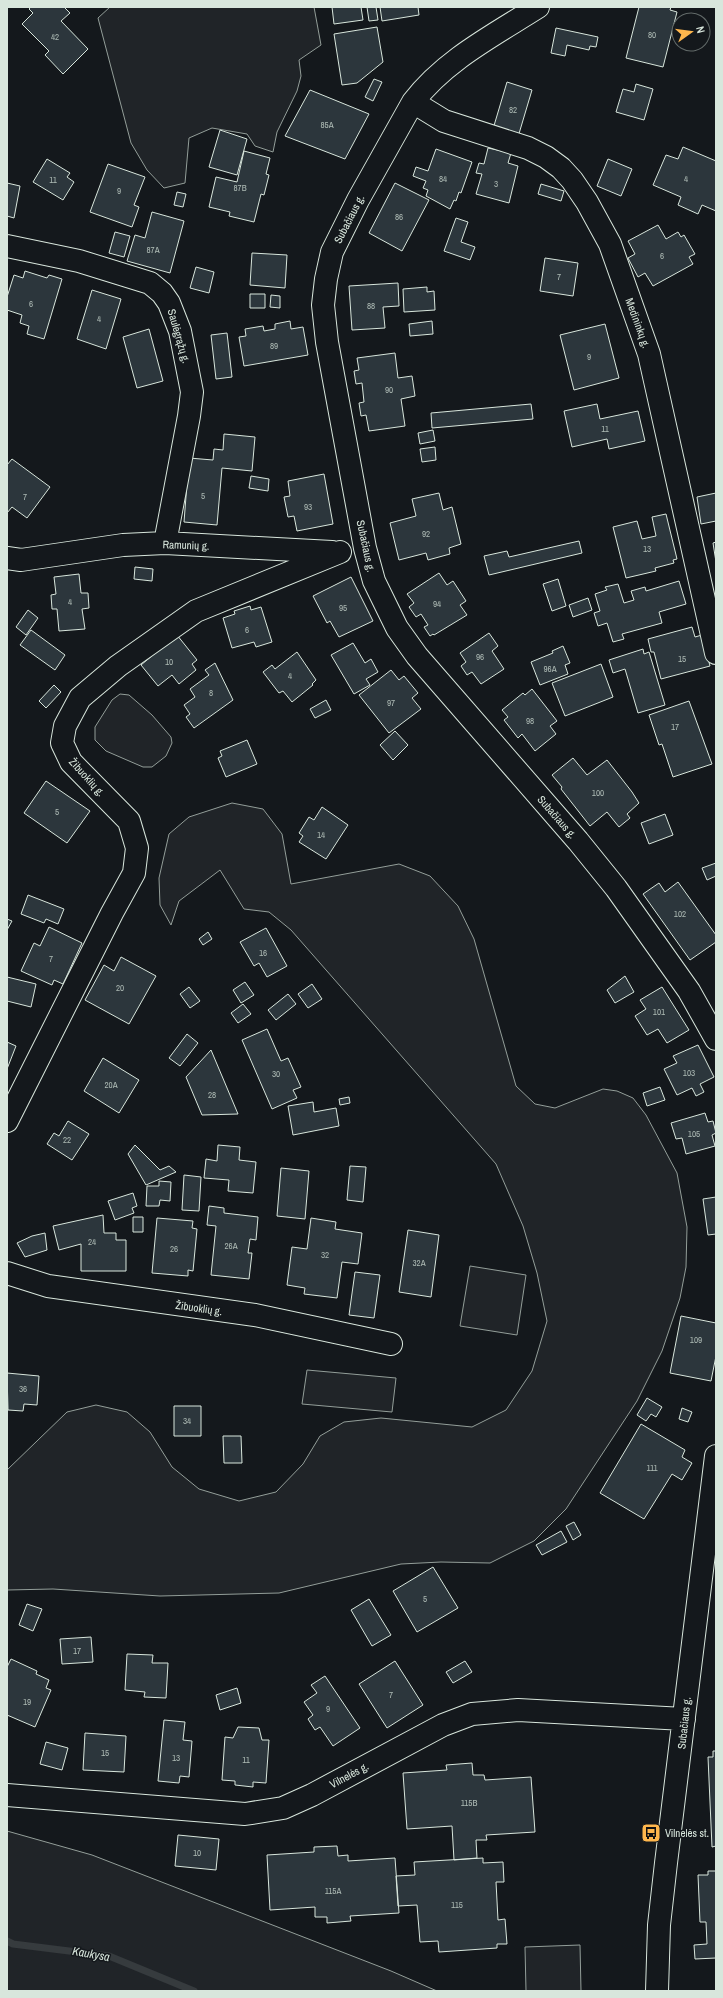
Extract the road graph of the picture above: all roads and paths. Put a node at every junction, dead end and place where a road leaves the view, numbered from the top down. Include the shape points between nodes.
1 (526, 10) edge
2 (413, 102) junction
3 (7, 246) edge
4 (165, 543) junction
5 (365, 548) junction
6 (340, 552) junction
7 (7, 558) edge
8 (716, 653) edge
9 (709, 1010) edge
10 (716, 1039) edge
11 (7, 1121) edge
12 (7, 1273) edge
13 (392, 1344) dead end
14 (715, 1465) edge
15 (684, 1719) junction
16 (7, 1796) edge
17 (657, 1991) edge

1 - 2 street, Subačiaus g. via 455,60 424,88
2 - 5 street, Subačiaus g. via 332,252 323,305 327,342
2 - 8 street, Medininkų g. via 444,122 528,148 556,164 572,180 610,244 650,354
3 - 4 street, Saulėgrąžų g. via 79,261 150,283 169,303 180,332 192,392
4 - 6 street, Ramunių g.
4 - 7 street, Ramunių g. via 123,545 21,560
5 - 6 street, Ramunių g.
5 - 9 street, Subačiaus g. via 374,581 397,628 417,656 578,841 616,888 676,973
6 - 11 street, Žibuoklių g. via 196,611 118,666 80,698 65,726 62,743 71,762 128,821 138,848 134,874
9 - 10 street, Subačiaus g.
12 - 13 street, Žibuoklių g. via 48,1286 255,1315
14 - 15 street, Subačiaus g.
15 - 16 street, Vilnelės g. via 518,1710 472,1714 443,1724 283,1808 246,1814
15 - 17 street, Subačiaus g. via 659,1924

